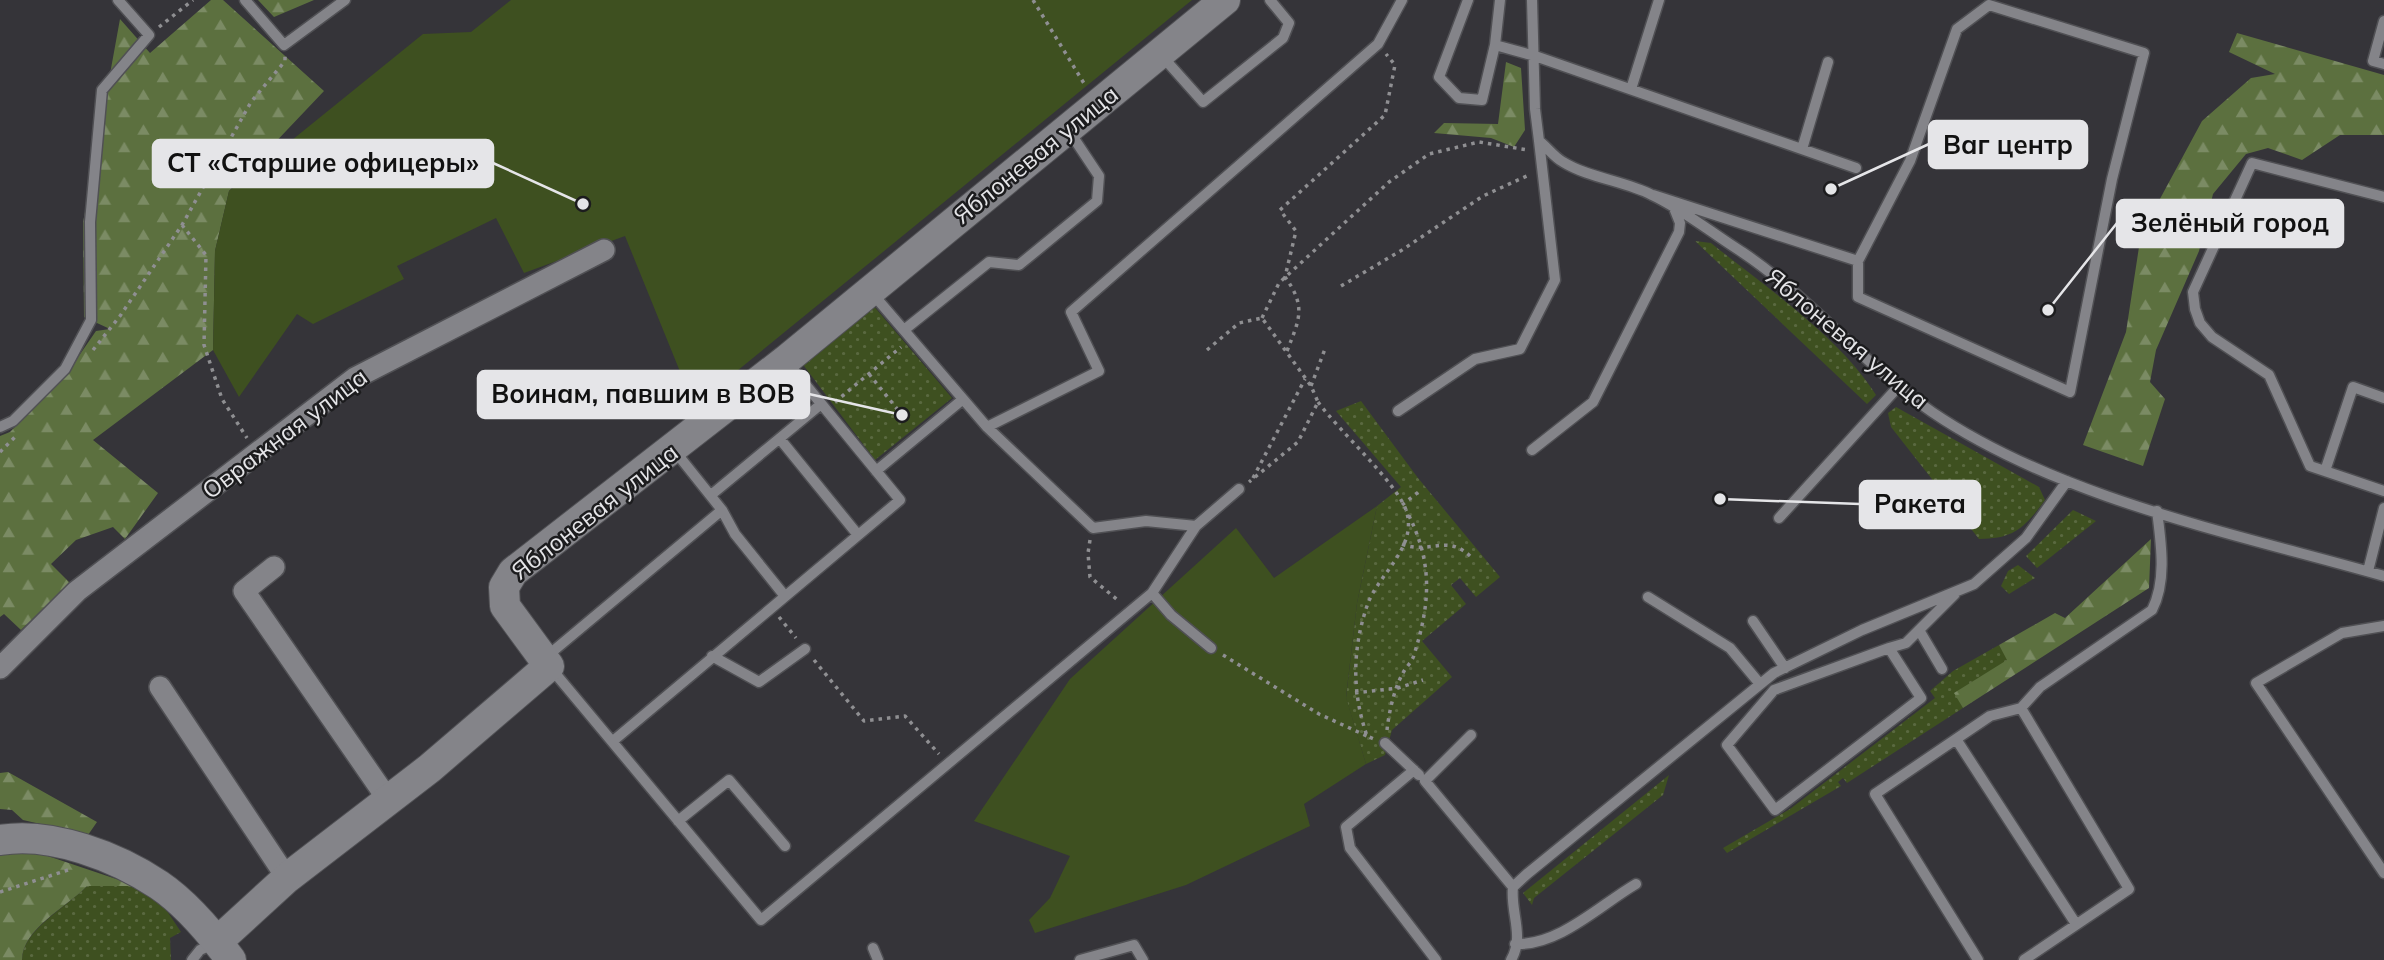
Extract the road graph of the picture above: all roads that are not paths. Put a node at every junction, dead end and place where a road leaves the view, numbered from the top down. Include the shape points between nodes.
1 (118, 0) edge
2 (245, 0) edge
3 (345, 0) edge
4 (1225, 0) edge
5 (1270, 0) edge
6 (1402, 0) edge
7 (1468, 0) edge
8 (1500, 0) edge
9 (1532, 0) edge
10 (1659, 0) edge
11 (2384, 21) edge
12 (1495, 45) junction
13 (1160, 54) junction
14 (1535, 56) junction
15 (1828, 62) dead end
16 (2384, 64) edge
17 (1630, 89) junction
18 (1067, 129) junction
19 (1539, 141) junction
20 (1802, 149) junction
21 (1856, 168) dead end
22 (1653, 195) junction
23 (2384, 197) edge
24 (1674, 208) junction
25 (604, 250) dead end
26 (1858, 261) junction
27 (870, 291) junction
28 (907, 335) junction
29 (786, 360) junction
30 (1898, 387) junction
31 (2384, 398) edge
32 (962, 400) junction
33 (823, 408) junction
34 (1398, 411) dead end
35 (0, 426) edge
36 (987, 427) junction
37 (780, 439) junction
38 (674, 450) junction
39 (1532, 450) dead end
40 (876, 471) junction
41 (2325, 471) junction
42 (2067, 481) junction
43 (1239, 489) road end
44 (2384, 491) edge
45 (711, 495) junction
46 (2384, 508) edge
47 (722, 510) junction
48 (2157, 512) junction
49 (1779, 518) dead end
50 (1196, 526) junction
51 (858, 536) junction
52 (274, 567) dead end
53 (2368, 571) junction
54 (2384, 576) edge
55 (1958, 591) junction
56 (1152, 593) junction
57 (784, 595) junction
58 (1648, 597) dead end
59 (1753, 621) dead end
60 (2384, 626) edge
61 (1919, 630) junction
62 (1212, 648) road end
63 (1889, 648) junction
64 (805, 649) road end
65 (712, 656) junction
66 (549, 666) junction
67 (1785, 667) junction
68 (0, 668) edge
69 (1942, 669) dead end
70 (1760, 684) junction
71 (160, 687) dead end
72 (2021, 708) junction
73 (1471, 735) dead end
74 (1956, 739) junction
75 (613, 741) junction
76 (1385, 743) road end
77 (1414, 770) junction
78 (1426, 781) junction
79 (388, 801) junction
80 (678, 821) junction
81 (0, 840) edge
82 (785, 846) dead end
83 (2384, 873) edge
84 (287, 878) junction
85 (1636, 884) dead end
86 (1513, 887) junction
87 (2076, 924) junction
88 (1515, 944) junction
89 (873, 948) dead end
90 (224, 951) edge
91 (192, 960) edge
92 (878, 960) edge
93 (1080, 960) edge
94 (1143, 960) edge
95 (1436, 960) edge
96 (1511, 960) edge
97 (1978, 960) edge
98 (2024, 960) edge

1 - 35 lane via 149,35 102,90 90,222 91,320 65,369 13,421
2 - 3 lane via 284,45
4 - 13 street, Яблоневая улица
5 - 13 lane via 1289,23 1283,38 1203,102
6 - 36 lane via 1378,44 1070,312 1099,371
7 - 12 lane via 1439,77 1459,98 1482,100
8 - 12 lane
9 - 14 lane
10 - 17 lane
11 - 16 lane via 2373,61
12 - 14 lane
13 - 18 street, Яблоневая улица
14 - 17 lane
14 - 19 lane
15 - 20 lane
17 - 20 lane
18 - 27 street, Яблоневая улица
18 - 28 lane via 1099,176 1097,201 1019,265 989,262
19 - 22 lane, Яблоневая улица via 1563,162
19 - 34 lane via 1555,280 1520,349 1475,359
20 - 21 lane
22 - 24 lane, Яблоневая улица
22 - 26 lane
23 - 41 lane via 2252,163 2193,292 2200,323 2212,337 2269,375 2310,466
24 - 30 lane, Яблоневая улица via 1751,259
24 - 39 lane via 1679,232 1593,402
25 - 68 street, Овражная улица via 355,378 77,591
26 - 26 lane via 1858,298 2070,392 2112,179 2144,53 1989,5 1957,29 1910,161
27 - 28 lane
27 - 29 street, Яблоневая улица
28 - 32 lane
29 - 33 lane
29 - 38 street, Яблоневая улица
30 - 42 lane, Яблоневая улица via 1935,414
30 - 49 lane
31 - 41 lane via 2353,387
32 - 36 lane
32 - 40 lane
33 - 37 lane
33 - 40 lane
36 - 50 lane via 1093,528 1146,521
37 - 45 lane
37 - 51 lane
38 - 45 lane
38 - 66 street, Яблоневая улица via 513,572 504,587 505,606
40 - 51 lane via 900,500
41 - 44 lane
42 - 48 lane, Яблоневая улица
42 - 55 lane via 2026,538 1974,584
43 - 50 lane
45 - 47 lane
46 - 53 lane
47 - 57 lane via 735,534
47 - 66 lane via 552,652
48 - 53 lane, Яблоневая улица
48 - 72 lane via 2160,594 2152,610 2040,687
50 - 56 lane
51 - 57 lane
52 - 79 street via 244,591
53 - 54 lane, Яблоневая улица
55 - 61 lane
55 - 67 lane
56 - 62 lane
56 - 80 lane via 761,920
57 - 65 lane
58 - 70 lane via 1730,648
59 - 67 lane
60 - 83 lane via 2342,633 2256,683
61 - 63 lane via 1906,643
61 - 69 lane
63 - 63 lane via 1922,698 1775,810 1727,745 1774,690
64 - 65 lane via 759,682
65 - 75 lane
66 - 75 lane
66 - 79 street
67 - 70 lane
70 - 86 lane
71 - 84 street
72 - 74 lane via 1990,716
72 - 87 lane via 2129,889
73 - 78 lane
74 - 87 lane
74 - 97 lane via 1875,794
75 - 80 lane
76 - 77 lane
77 - 78 lane
77 - 95 lane via 1346,827 1350,848
78 - 86 lane
79 - 84 street
80 - 82 lane via 729,780
81 - 90 street via 39,840 73,847 135,872 178,901
84 - 90 street
85 - 88 lane via 1564,930 1531,944
86 - 88 lane via 1511,903 1519,922
87 - 98 lane
88 - 96 lane
89 - 92 lane
90 - 91 lane via 200,950
93 - 94 lane via 1134,945

